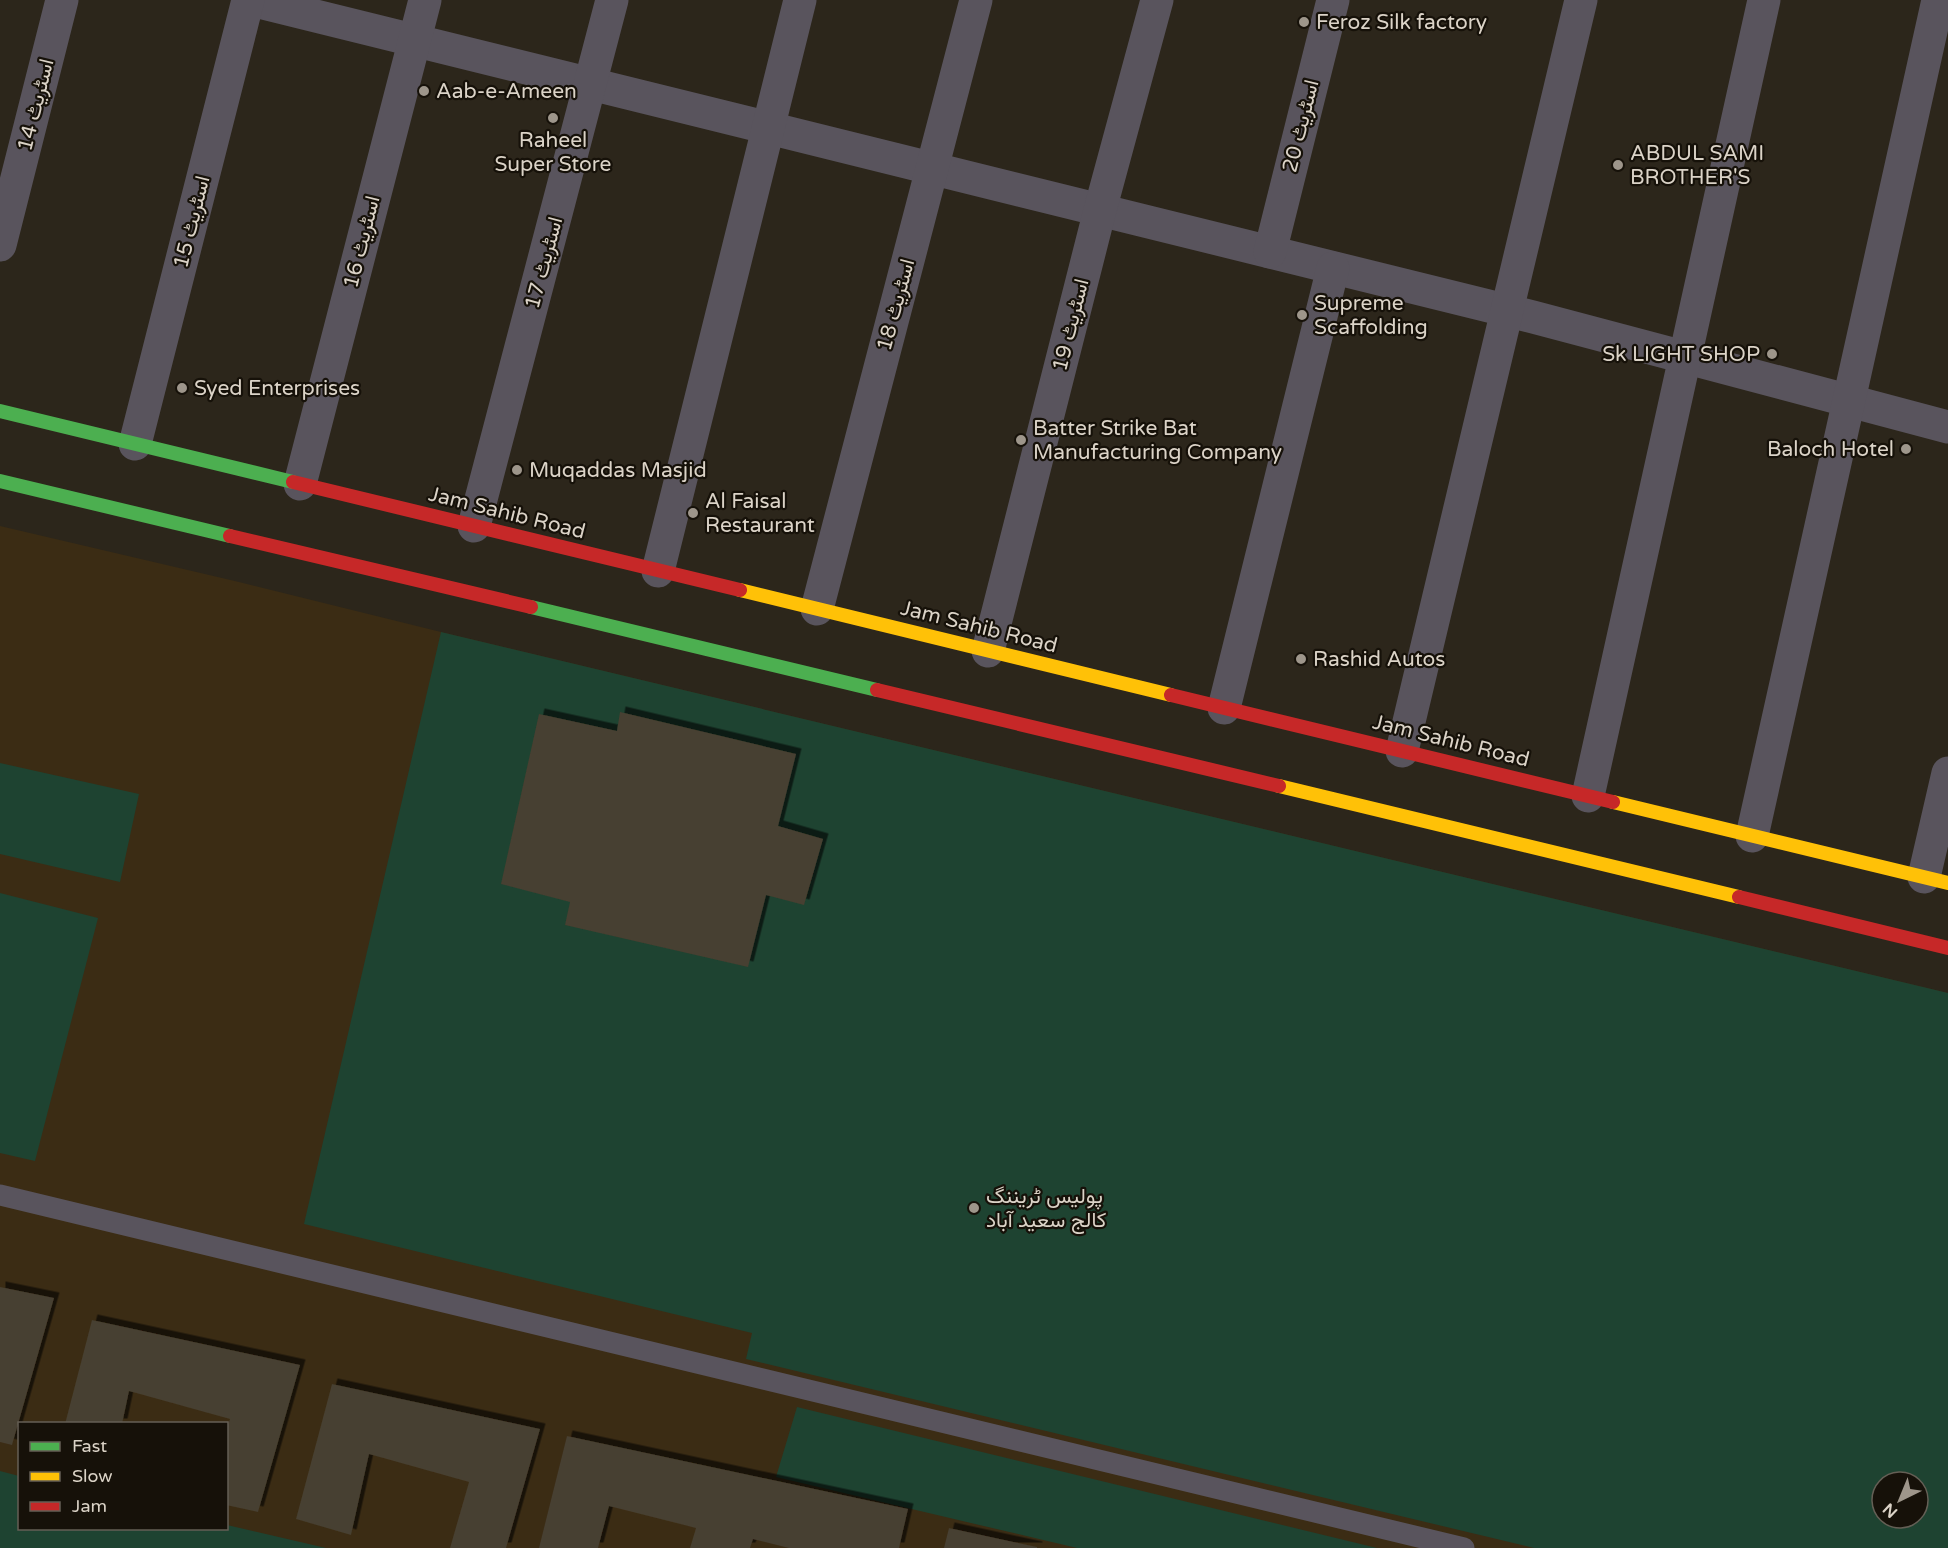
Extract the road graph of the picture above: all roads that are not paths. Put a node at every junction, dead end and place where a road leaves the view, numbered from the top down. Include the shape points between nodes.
1 (62, 0) edge
2 (250, 0) edge
3 (424, 0) edge
4 (612, 0) edge
5 (800, 0) edge
6 (976, 0) edge
7 (1157, 0) edge
8 (1333, 0) edge
9 (1581, 0) edge
10 (1764, 0) edge
11 (1938, 0) edge
12 (414, 40) junction
13 (591, 84) junction
14 (768, 128) junction
15 (932, 168) junction
16 (1100, 210) junction
17 (0, 245) edge
18 (1270, 252) junction
19 (1334, 268) junction
20 (1507, 310) junction
21 (1685, 357) junction
22 (1849, 401) junction
23 (0, 411) edge
24 (1948, 427) edge
25 (135, 444) junction
26 (0, 482) edge
27 (300, 484) junction
28 (474, 526) junction
29 (658, 571) junction
30 (817, 609) junction
31 (988, 651) junction
32 (1224, 708) junction
33 (1402, 751) junction
34 (1948, 773) edge
35 (1588, 796) junction
36 (1752, 836) junction
37 (1936, 880) edge
38 (1948, 948) edge
39 (0, 1195) edge
40 (1464, 1548) edge

1 - 17 street, اسٹریٹ 14
2 - 12 street
2 - 25 street, اسٹریٹ 15
3 - 12 street, اسٹریٹ 16
4 - 13 street, اسٹریٹ 17
5 - 14 street
6 - 15 street, اسٹریٹ 18
7 - 16 street, اسٹریٹ 19
8 - 18 street, اسٹریٹ 20
9 - 20 street
10 - 21 street
11 - 22 street
12 - 13 street
12 - 27 street, اسٹریٹ 16
13 - 14 street
13 - 28 street, اسٹریٹ 17
14 - 15 street
14 - 29 street
15 - 16 street
15 - 30 street, اسٹریٹ 18
16 - 18 street
16 - 31 street, اسٹریٹ 19
18 - 19 street
19 - 20 street
19 - 32 street
20 - 21 street
20 - 33 street
21 - 22 street
21 - 35 street
22 - 24 street
22 - 36 street
23 - 25 main road, Jam Sahib Road
25 - 27 main road, Jam Sahib Road
26 - 38 main road
27 - 28 main road, Jam Sahib Road
28 - 29 main road, Jam Sahib Road
29 - 30 main road, Jam Sahib Road
30 - 31 main road, Jam Sahib Road
31 - 32 main road, Jam Sahib Road
32 - 33 main road, Jam Sahib Road
33 - 35 main road, Jam Sahib Road
34 - 37 street
35 - 36 main road, Jam Sahib Road
36 - 37 main road, Jam Sahib Road
39 - 40 lane

